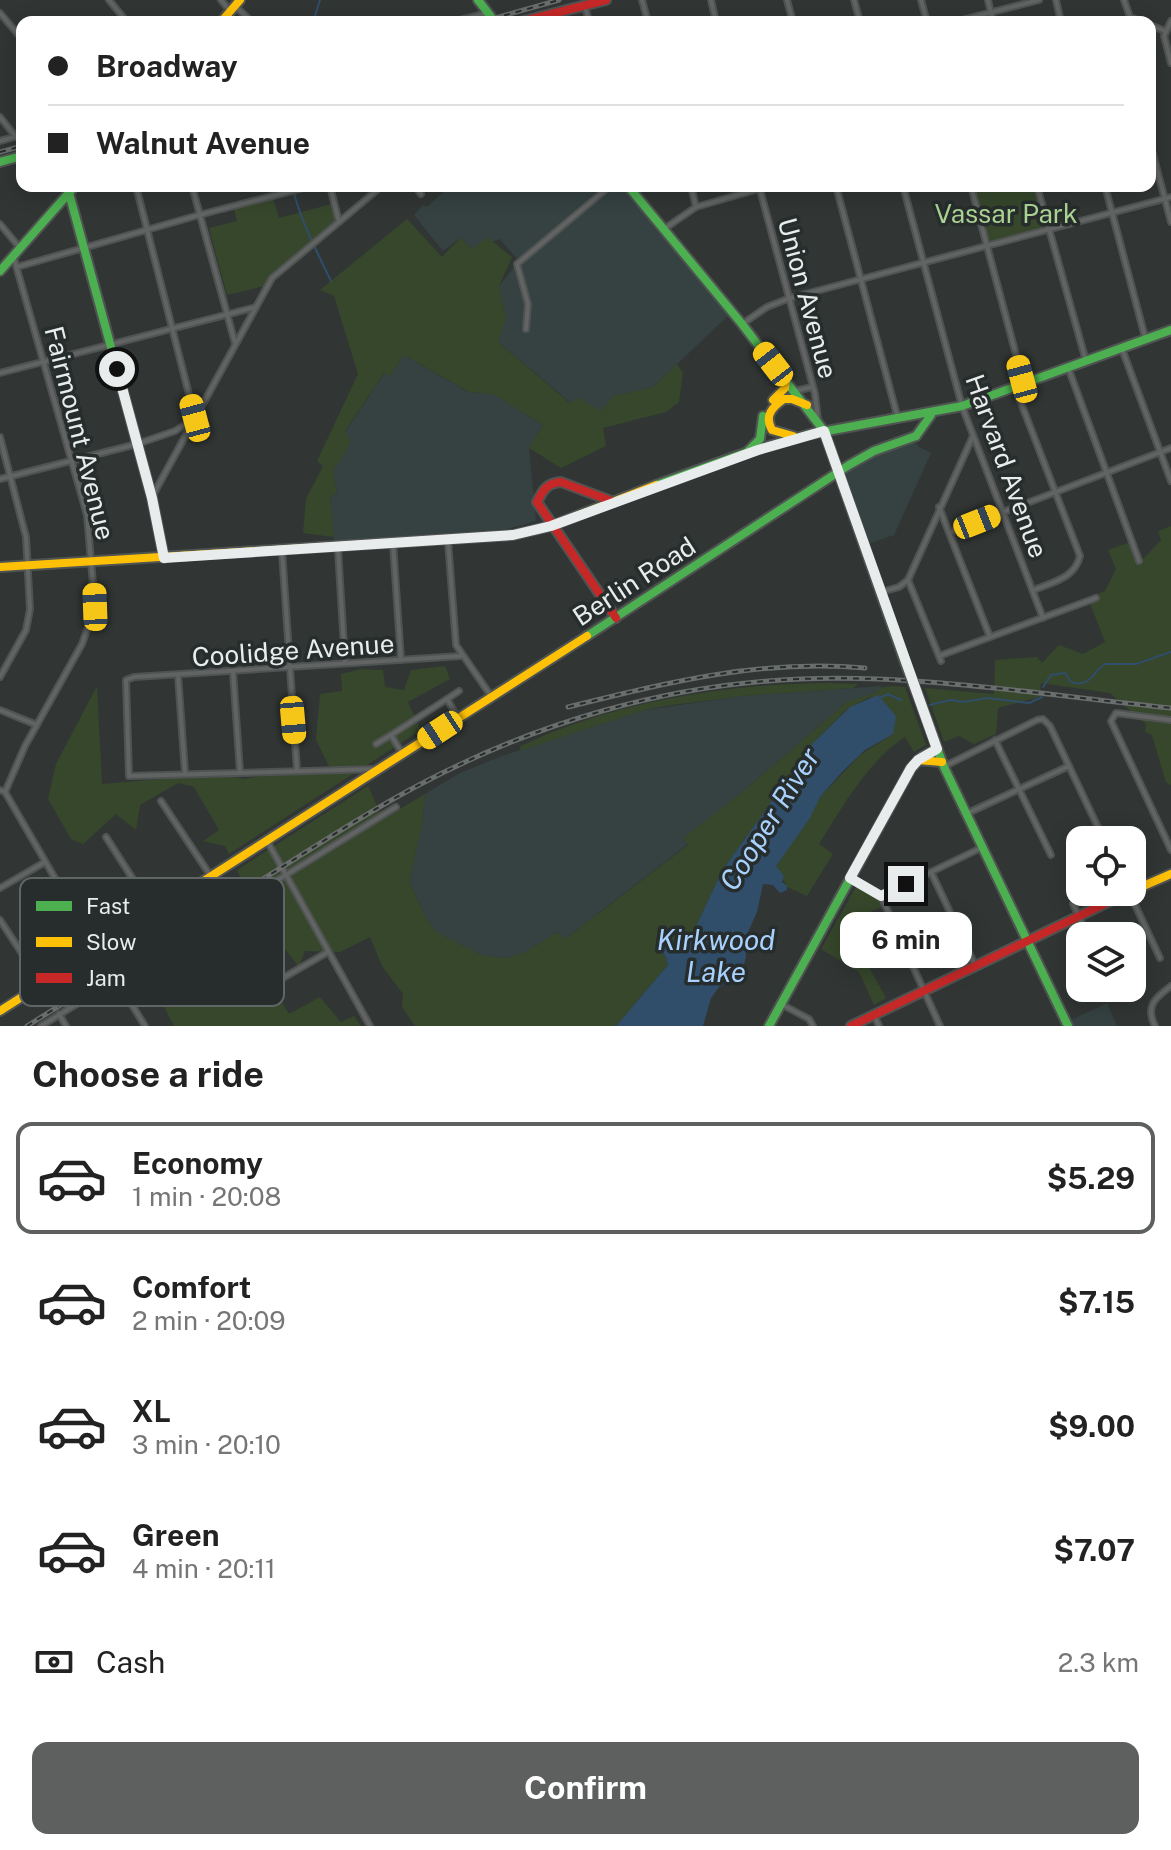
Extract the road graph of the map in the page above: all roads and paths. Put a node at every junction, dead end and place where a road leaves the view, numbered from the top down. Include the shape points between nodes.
1 (109, 0) edge
2 (221, 0) edge
3 (478, 0) edge
4 (606, 0) edge
5 (988, 0) edge
6 (1039, 0) edge
7 (235, 6) edge
8 (585, 6) junction
9 (991, 12) junction
10 (0, 13) edge
11 (488, 13) junction
12 (122, 16) edge
13 (476, 16) edge
14 (490, 16) edge
15 (544, 16) edge
16 (588, 16) edge
17 (976, 16) edge
18 (992, 16) edge
19 (1171, 21) edge
20 (1156, 27) edge
21 (1165, 31) junction
22 (16, 32) edge
23 (1171, 63) edge
24 (0, 117) edge
25 (16, 133) edge
26 (1156, 161) edge
27 (69, 192) edge
28 (73, 192) edge
29 (138, 192) edge
30 (193, 192) edge
31 (288, 192) edge
32 (332, 192) edge
33 (375, 192) edge
34 (603, 192) edge
35 (633, 192) edge
36 (692, 192) edge
37 (744, 192) edge
38 (761, 192) edge
39 (838, 192) edge
40 (905, 192) edge
41 (973, 192) edge
42 (1039, 192) edge
43 (1107, 192) edge
44 (1168, 197) edge
45 (696, 207) junction
46 (1112, 212) junction
47 (199, 215) junction
48 (339, 222) junction
49 (1171, 222) edge
50 (0, 224) edge
51 (664, 229) junction
52 (147, 230) junction
53 (1049, 230) junction
54 (987, 246) junction
55 (84, 247) junction
56 (17, 252) junction
57 (924, 263) junction
58 (17, 267) junction
59 (0, 271) edge
60 (861, 279) junction
61 (790, 298) junction
62 (256, 307) junction
63 (227, 313) junction
64 (742, 324) junction
65 (172, 327) junction
66 (526, 329) dead end
67 (1171, 330) edge
68 (1146, 340) junction
69 (111, 345) junction
70 (235, 345) junction
71 (1122, 349) junction
72 (46, 362) junction
73 (1086, 362) junction
74 (1069, 368) junction
75 (0, 373) edge
76 (786, 379) junction
77 (813, 386) junction
78 (1019, 386) junction
79 (795, 391) junction
80 (807, 405) junction
81 (962, 406) junction
82 (931, 415) junction
83 (195, 418) junction
84 (909, 418) junction
85 (898, 419) junction
86 (818, 420) junction
87 (824, 431) junction
88 (916, 436) junction
89 (973, 436) junction
90 (0, 437) edge
91 (799, 437) junction
92 (137, 444) junction
93 (1171, 448) edge
94 (1160, 452) junction
95 (744, 455) junction
96 (73, 459) junction
97 (839, 472) junction
98 (1106, 472) junction
99 (11, 476) junction
100 (0, 479) edge
101 (1171, 481) edge
102 (1055, 492) junction
103 (152, 498) junction
104 (616, 502) junction
105 (939, 507) junction
106 (1003, 511) junction
107 (551, 526) junction
108 (951, 532) junction
109 (448, 541) junction
110 (393, 544) junction
111 (338, 547) junction
112 (282, 551) junction
113 (164, 558) junction
114 (1139, 561) dead end
115 (93, 562) junction
116 (28, 565) junction
117 (0, 567) edge
118 (908, 580) junction
119 (1034, 590) junction
120 (881, 592) junction
121 (1096, 598) dead end
122 (616, 618) junction
123 (1043, 618) junction
124 (990, 637) junction
125 (461, 656) junction
126 (401, 660) junction
127 (345, 663) junction
128 (289, 668) junction
129 (233, 672) junction
130 (178, 675) junction
131 (0, 677) edge
132 (459, 691) dead end
133 (491, 696) junction
134 (447, 699) junction
135 (0, 710) edge
136 (458, 718) junction
137 (1171, 720) edge
138 (37, 725) junction
139 (391, 735) junction
140 (995, 740) junction
141 (376, 744) dead end
142 (937, 749) junction
143 (403, 753) junction
144 (918, 760) junction
145 (943, 764) junction
146 (1069, 766) junction
147 (378, 769) junction
148 (297, 770) junction
149 (240, 772) junction
150 (185, 774) junction
151 (1019, 789) junction
152 (2, 791) edge
153 (161, 801) dead end
154 (396, 807) dead end
155 (968, 813) junction
156 (1097, 826) edge
157 (106, 837) dead end
158 (266, 839) junction
159 (983, 847) junction
160 (1171, 850) edge
161 (1051, 855) dead end
162 (45, 862) junction
163 (931, 872) junction
164 (1171, 874) edge
165 (210, 875) junction
166 (288, 875) junction
167 (54, 878) edge
168 (132, 878) edge
169 (205, 878) edge
170 (283, 878) edge
171 (850, 878) junction
172 (1146, 885) edge
173 (0, 888) edge
174 (881, 896) junction
175 (1074, 906) edge
176 (1097, 906) edge
177 (1137, 906) edge
178 (1077, 915) junction
179 (0, 920) edge
180 (1081, 922) edge
181 (1027, 941) junction
182 (20, 950) edge
183 (328, 952) junction
184 (1160, 958) dead end
185 (975, 965) junction
186 (284, 977) edge
187 (1171, 986) edge
188 (924, 991) junction
189 (20, 998) edge
190 (781, 1004) junction
191 (72, 1006) edge
192 (133, 1006) edge
193 (0, 1011) edge
194 (59, 1014) junction
195 (874, 1015) junction
196 (41, 1026) edge
197 (66, 1026) edge
198 (145, 1026) edge
199 (370, 1026) edge
200 (769, 1026) edge
201 (813, 1026) edge
202 (851, 1026) edge
203 (879, 1026) edge
204 (940, 1026) edge
205 (1068, 1026) edge
206 (1155, 1026) edge

1 - 12 street
2 - 7 street
3 - 11 main road
4 - 8 main road
5 - 9 street
6 - 9 street
8 - 15 main road
8 - 16 street
9 - 17 street
9 - 18 street
10 - 22 street
11 - 13 street
11 - 14 main road
19 - 21 street
20 - 21 street
21 - 23 street
24 - 25 street
26 - 44 street
27 - 56 main road
28 - 55 main road
29 - 52 street
30 - 47 street
31 - 47 street
32 - 48 street
33 - 48 street
34 - 66 street via 517,264 528,304
35 - 51 main road
36 - 45 street
37 - 45 street
38 - 61 street, Union Avenue
39 - 60 street
40 - 57 street, Harvard Avenue
41 - 54 street
42 - 53 street
43 - 46 street
44 - 46 street
44 - 49 street
45 - 51 street
46 - 53 street
46 - 68 street
47 - 52 street
47 - 63 street
48 - 62 street via 275,275
50 - 56 street
51 - 64 main road
52 - 55 street
52 - 65 street
53 - 54 street
53 - 73 street
54 - 57 street
54 - 78 street
55 - 58 street
55 - 69 main road
56 - 58 street, Fairmount Avenue
56 - 59 main road
57 - 60 street
57 - 81 street, Harvard Avenue
58 - 72 street, Fairmount Avenue
60 - 61 street
60 - 85 street
61 - 64 street
61 - 77 street, Union Avenue
62 - 63 street
62 - 70 street
63 - 65 street
63 - 70 street
64 - 76 main road
65 - 69 street
65 - 83 street
67 - 68 main road
68 - 71 main road
69 - 72 street
69 - 92 main road
70 - 83 street
71 - 73 main road
71 - 94 street
72 - 75 street
72 - 96 street, Fairmount Avenue
73 - 74 main road
74 - 78 main road
74 - 98 street
76 - 79 main road
76 - 95 main road via 785,388 764,411 760,439
77 - 79 street
77 - 86 street, Union Avenue
78 - 81 main road
78 - 102 street
79 - 80 main road
80 - 86 main road
80 - 91 main road via 784,399 767,417 776,433
81 - 82 main road
81 - 89 street, Harvard Avenue
82 - 84 main road
82 - 88 main road
83 - 92 street
83 - 103 street
84 - 85 main road
84 - 88 main road
85 - 87 main road
86 - 87 main road
87 - 91 main road
87 - 97 main road
88 - 97 main road, Berlin Road via 874,451
89 - 105 street
89 - 106 street, Harvard Avenue
90 - 99 street
91 - 95 main road
92 - 96 street
92 - 103 main road
93 - 94 street
94 - 98 street
94 - 101 street
95 - 104 main road
96 - 99 street
96 - 115 street, Fairmount Avenue
97 - 120 main road
97 - 122 main road, Berlin Road
98 - 102 street
98 - 114 street
99 - 100 street
99 - 116 street
102 - 106 street
102 - 119 street via 1080,556 1071,573
103 - 113 main road
104 - 107 main road
104 - 107 main road via 558,481 545,487 537,502
105 - 108 street
105 - 118 street
106 - 108 street
106 - 119 street, Harvard Avenue
107 - 109 main road
107 - 122 main road
108 - 124 street
109 - 110 main road
109 - 125 street
110 - 111 main road
110 - 126 street
111 - 112 main road
111 - 127 street
112 - 113 main road
112 - 128 street
113 - 115 main road
115 - 116 main road
115 - 138 street, Fairmount Avenue via 92,621
116 - 117 main road
116 - 131 street via 29,621
118 - 120 street
118 - 124 street via 940,658
119 - 123 street, Harvard Avenue
120 - 142 main road, bridge
121 - 123 street
122 - 133 main road, Berlin Road
123 - 124 street
125 - 126 street, Coolidge Avenue
125 - 133 street
126 - 127 street, Coolidge Avenue
127 - 128 street, Coolidge Avenue
128 - 129 street, Coolidge Avenue
128 - 148 street
129 - 130 street, Coolidge Avenue
129 - 149 street
130 - 150 street
130 - 150 street, Coolidge Avenue via 127,678 129,776
132 - 134 street
133 - 136 main road, Berlin Road
134 - 136 street
134 - 139 street
135 - 138 street
136 - 143 main road, Berlin Road
137 - 160 street via 1116,713 1111,721
138 - 152 street, Fairmount Avenue
139 - 141 street
139 - 143 street
140 - 145 street
140 - 146 street via 1041,719 1050,726
140 - 151 street
142 - 144 main road
142 - 145 main road
143 - 147 main road, Berlin Road
144 - 145 main road
144 - 171 main road
145 - 155 main road
146 - 151 street
146 - 156 street
147 - 148 street
147 - 158 main road, Berlin Road
148 - 149 street
149 - 150 street
151 - 155 street
151 - 161 street
152 - 162 street
153 - 165 street
154 - 166 street
155 - 159 main road
157 - 168 street
158 - 165 main road, Berlin Road
158 - 166 street
159 - 163 street
159 - 181 main road
162 - 167 street
162 - 173 street
163 - 174 street
163 - 185 street
164 - 172 main road
165 - 169 main road, Berlin Road
166 - 170 street
166 - 183 street
171 - 174 street
171 - 190 main road
174 - 188 street
175 - 178 street
176 - 178 main road
177 - 184 street
178 - 180 street
178 - 181 main road
179 - 182 street
181 - 185 main road
181 - 205 main road
183 - 186 street
183 - 199 street
185 - 188 main road
187 - 206 street via 1151,1006
188 - 195 main road
188 - 204 street
189 - 193 main road, Berlin Road
190 - 200 main road
190 - 201 street
191 - 194 street
192 - 198 street
194 - 196 street
194 - 197 street
195 - 202 main road
195 - 203 street

